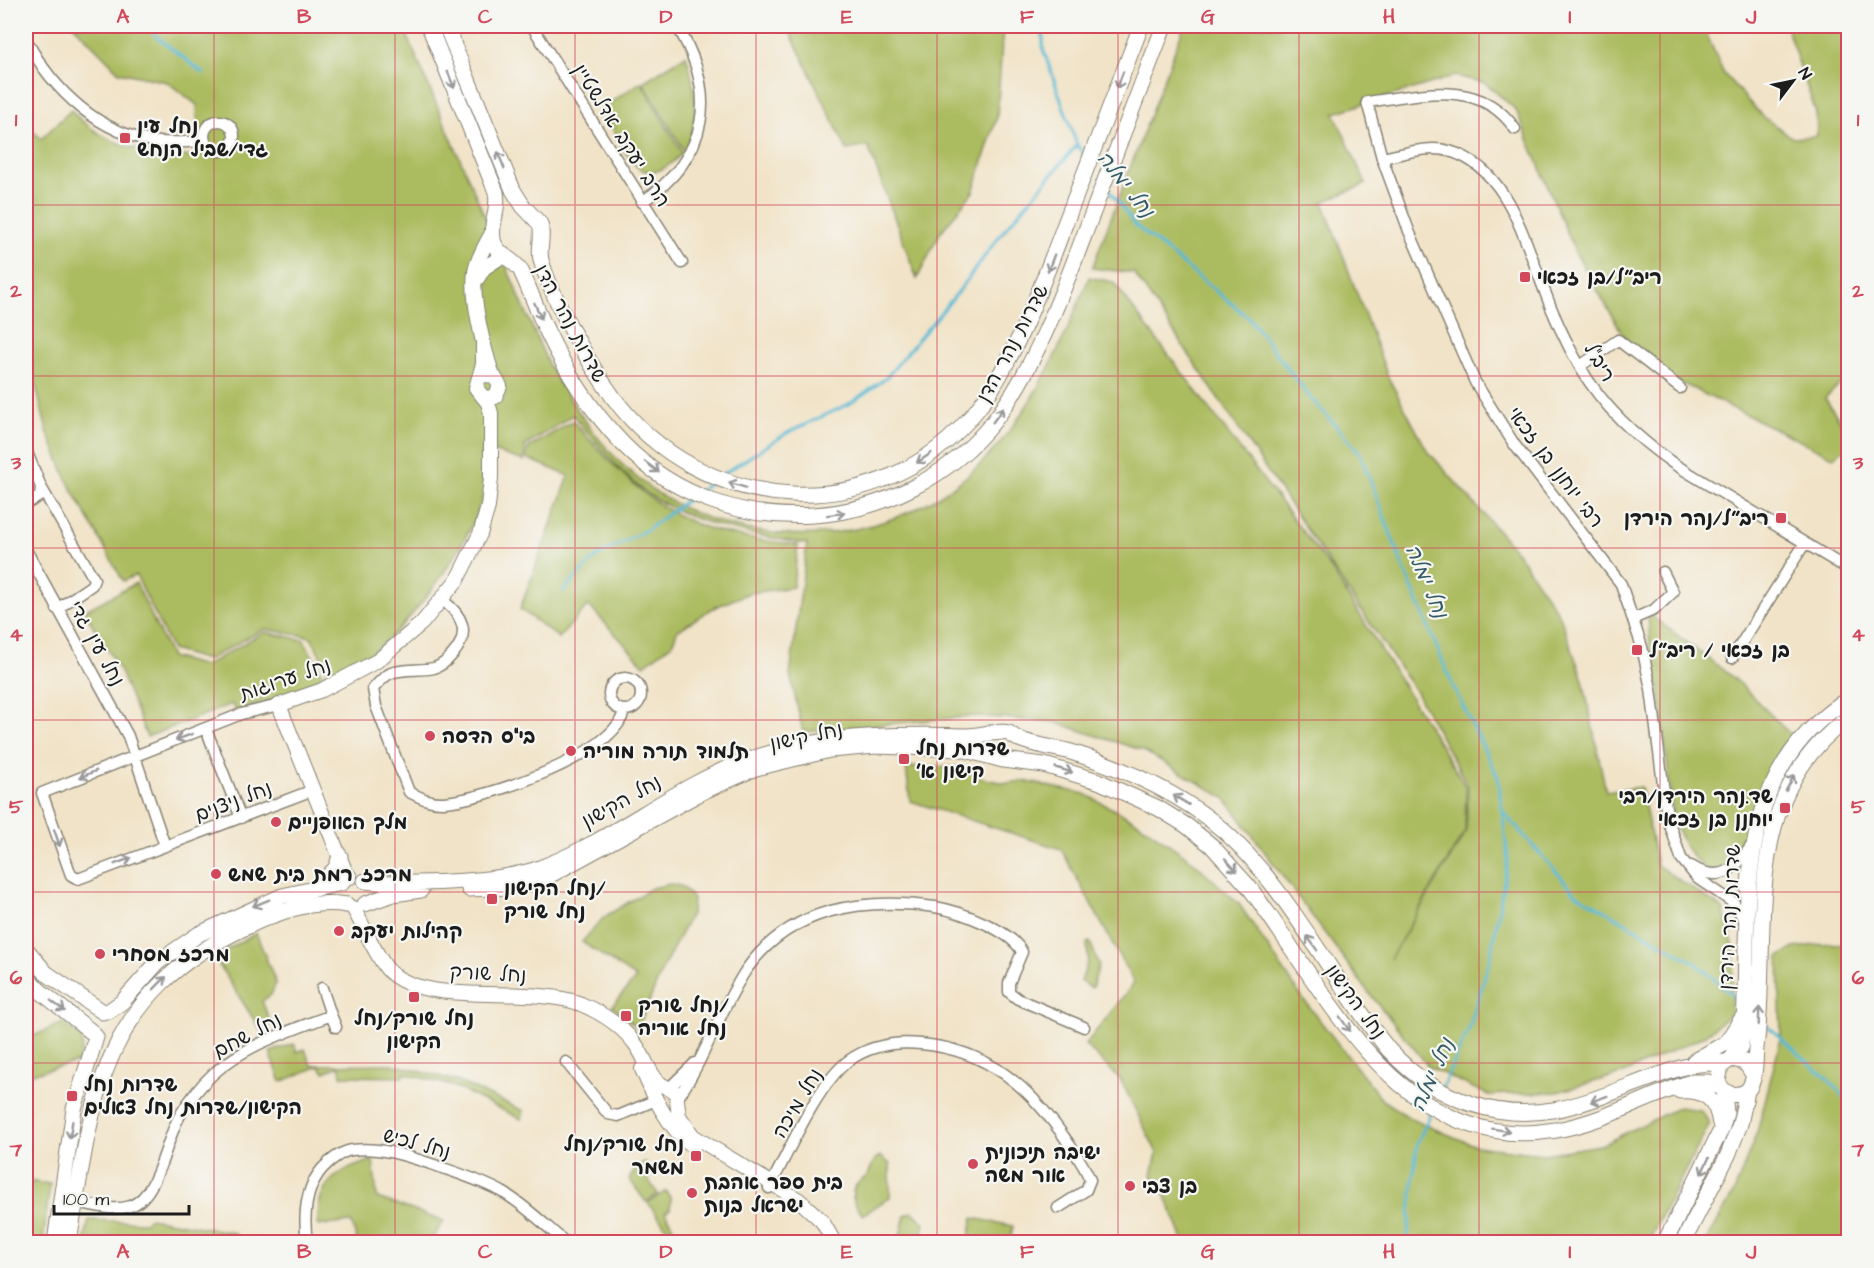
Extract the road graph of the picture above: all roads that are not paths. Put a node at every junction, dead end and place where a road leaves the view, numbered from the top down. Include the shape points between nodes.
1 (429, 26) edge
2 (446, 26) edge
3 (532, 26) edge
4 (677, 26) edge
5 (1141, 26) edge
6 (1164, 26) edge
7 (26, 39) edge
8 (1515, 129) dead end
9 (205, 141) dead end
10 (1382, 158) junction
11 (642, 202) junction
12 (528, 211) junction
13 (498, 217) junction
14 (492, 233) junction
15 (541, 242) junction
16 (507, 258) junction
17 (682, 263) dead end
18 (475, 287) junction
19 (1580, 366) junction
20 (486, 377) junction
21 (1680, 388) dead end
22 (489, 398) junction
23 (26, 450) edge
24 (41, 487) junction
25 (26, 504) edge
26 (1805, 543) junction
27 (26, 550) edge
28 (1848, 569) edge
29 (1663, 572) dead end
30 (442, 600) junction
31 (57, 609) junction
32 (1633, 619) junction
33 (1732, 658) dead end
34 (1848, 699) edge
35 (279, 705) junction
36 (624, 711) dead end
37 (1848, 718) edge
38 (206, 729) junction
39 (1008, 735) junction
40 (135, 755) junction
41 (1002, 758) junction
42 (313, 790) junction
43 (242, 818) junction
44 (1754, 842) junction
45 (1674, 844) junction
46 (165, 846) junction
47 (340, 856) junction
48 (78, 879) joint
49 (353, 880) junction
50 (318, 887) junction
51 (358, 905) junction
52 (1748, 927) junction
53 (26, 949) edge
54 (26, 976) edge
55 (322, 988) dead end
56 (1745, 1007) junction
57 (106, 1011) junction
58 (331, 1015) junction
59 (336, 1027) dead end
60 (1084, 1027) dead end
61 (621, 1029) junction
62 (95, 1035) junction
63 (122, 1035) junction
64 (706, 1048) junction
65 (1728, 1060) junction
66 (566, 1062) dead end
67 (1753, 1074) junction
68 (1654, 1078) junction
69 (667, 1088) junction
70 (1722, 1089) junction
71 (1747, 1091) junction
72 (1662, 1093) junction
73 (677, 1101) junction
74 (657, 1102) junction
75 (1719, 1135) junction
76 (771, 1186) junction
77 (76, 1202) junction
78 (1058, 1208) dead end
79 (55, 1242) edge
80 (69, 1242) edge
81 (306, 1242) edge
82 (565, 1242) edge
83 (826, 1242) edge
84 (834, 1242) edge
85 (1665, 1242) edge
86 (1683, 1242) edge

1 -> 13 main road via 496,189
12 -> 2 main road, שדרות נהר הדן via 513,190
3 - 11 street, הרב יעקב אדלשטיין
4 - 11 street via 699,73 703,94 700,126 692,150 676,174
5 -> 15 main road, שדרות נהר הדן via 1041,288 995,383 965,423 938,448 902,471 869,484 846,492 812,496 748,489 695,468 672,454 641,429 590,361 540,258
16 -> 6 main road, שדרות נהר הדן via 521,271 547,331 595,411 624,445 657,471 681,487 740,509 809,517 874,504 910,490 951,463 988,428 1015,391 1062,294
7 - 9 street via 37,62 59,89 104,123 142,139
8 - 10 street, רבי יוחנן בן זכאי via 1504,113 1477,97 1440,93 1367,102
10 - 19 street, ריב"ל via 1436,149 1450,151 1474,164 1497,185 1517,218 1542,286
10 - 32 street, רבי יוחנן בן זכאי via 1475,382 1514,444 1613,572
11 - 17 street, הרב יעקב אדלשטיין
12 - 13 main road via 511,209
12 - 15 main road, שדרות נהר הדן via 540,224
13 - 14 main road
14 - 16 main road, שדרות נהר הדן via 494,244
14 - 18 street via 477,263
15 - 16 main road, שדרות נהר הדן via 528,257
16 - 18 street via 484,268
18 - 20 street
19 - 21 street via 1618,340
19 - 26 street, ריב"ל via 1600,398 1648,446
20 - 22 street via 476,390
20 - 22 street via 500,386
22 - 30 street, נחל ערוגות via 492,478 488,507 467,562
23 - 24 street
24 - 25 street via 40,496
24 - 31 street via 94,579 92,585
26 - 28 street, ריב"ל
26 - 33 street
27 - 31 street, נחל עין גדי
29 - 32 street via 1673,592 1654,610
30 - 35 street, נחל ערוגות via 377,661 322,690
30 - 36 street via 455,609 464,625 464,637 458,648 436,667 394,672 374,688 376,706 410,792 443,803 524,782 596,745 615,730
31 - 40 street, נחל עין גדי via 116,713
32 - 45 street, רבי יוחנן בן זכאי via 1651,689 1666,816
34 - 44 main road, שדרות נהר הירדן via 1814,725 1786,759 1767,795
35 - 38 street, נחל ערוגות via 241,714
35 - 42 street
67 -> 37 main road, שדרות נהר הירדן via 1766,864 1774,823 1799,767 1824,737
38 -> 40 street, נחל ערוגות
38 - 43 street
39 - 41 main road via 1017,751
39 - 41 main road via 994,738 991,746
39 - 49 main road, נחל הקישון via 859,736 801,745 722,771 571,853 525,873 394,883
68 -> 39 main road, נחל הקישון via 1582,1104 1534,1114 1485,1108 1438,1091 1413,1074 1389,1050 1264,875 1212,821 1184,801 1126,771
40 - 46 street
40 -> 48 street, נחל ערוגות via 42,793 71,875
41 - 51 main road, נחל קישון via 946,747 860,746 815,753 756,768 723,782 544,878 496,889 406,892
41 -> 72 main road, נחל הקישון via 1044,765 1118,789 1174,817 1206,841 1249,886 1375,1062 1429,1107 1472,1124 1535,1132 1595,1120
42 - 43 street, נחל ניצנים
42 - 47 street
43 - 46 street, נחל ניצנים
44 - 45 street, רבי יוחנן בן זכאי via 1732,869 1717,874 1693,867
44 - 52 main road, שדרות נהר הירדן
45 - 52 street, רבי יוחנן בן זכאי via 1691,872 1734,903
48 -> 46 street, נחל ניצנים
47 - 49 street
47 - 50 main road via 336,868
49 - 50 main road, נחל הקישון
49 - 51 main road via 370,892
49 - 51 main road via 340,897
50 -> 57 main road, נחל הקישון via 267,901 199,934 158,962 122,1002
51 - 61 street, נחל שורק via 383,963 406,982 471,993 563,998 601,1014
63 -> 51 main road via 140,1006 169,974 219,940 305,906
52 - 56 main road, שדרות נהר הירדן
53 - 57 main road via 46,974
54 -> 62 main road
55 - 58 street
56 - 65 main road, שדרות נהר הירדן via 1742,1041
56 - 68 main road via 1739,1026 1726,1043
57 - 62 main road via 94,1021
57 - 63 main road via 121,1017
58 - 59 street
58 - 77 street, נחל שחם via 258,1045 213,1074 179,1117 152,1185 138,1202 114,1208
60 - 64 street via 1009,992 1022,952 1012,938 940,908 909,903 860,904 812,916 768,945 746,970
61 - 69 street, נחל שורק via 653,1075
61 - 74 street, נחל שורק
62 - 63 main road via 104,1043
62 -> 79 main road via 74,1109
63 - 77 main road via 112,1052 92,1112
64 - 69 street via 693,1066
64 - 73 street
65 - 67 main road via 1746,1062
65 - 68 main road via 1684,1067
65 - 70 main road via 1717,1076
66 - 74 street via 608,1114 618,1116
67 - 71 main road
69 - 73 street via 675,1092
69 - 74 street via 659,1092
70 - 71 main road via 1735,1095
70 - 72 main road, נחל הקישון via 1692,1082
70 - 75 main road via 1726,1113
71 - 86 main road via 1728,1155
72 - 75 main road via 1696,1091 1709,1097 1719,1114
73 - 74 street via 670,1109
73 - 76 street, נחל שורק via 679,1116 693,1136
74 - 76 street, נחל שורק via 675,1130 692,1146
75 -> 85 main road
76 - 78 street, נחל מיכה via 821,1093 841,1068 870,1048 907,1042 963,1052 1000,1071 1032,1095 1090,1180 1089,1187
76 - 83 street, נחל שורק via 801,1210
76 - 84 street, נחל שורק via 811,1209
77 - 80 main road
81 - 82 street, נחל לכיש via 304,1221 316,1176 342,1153 374,1149 474,1178 506,1194

